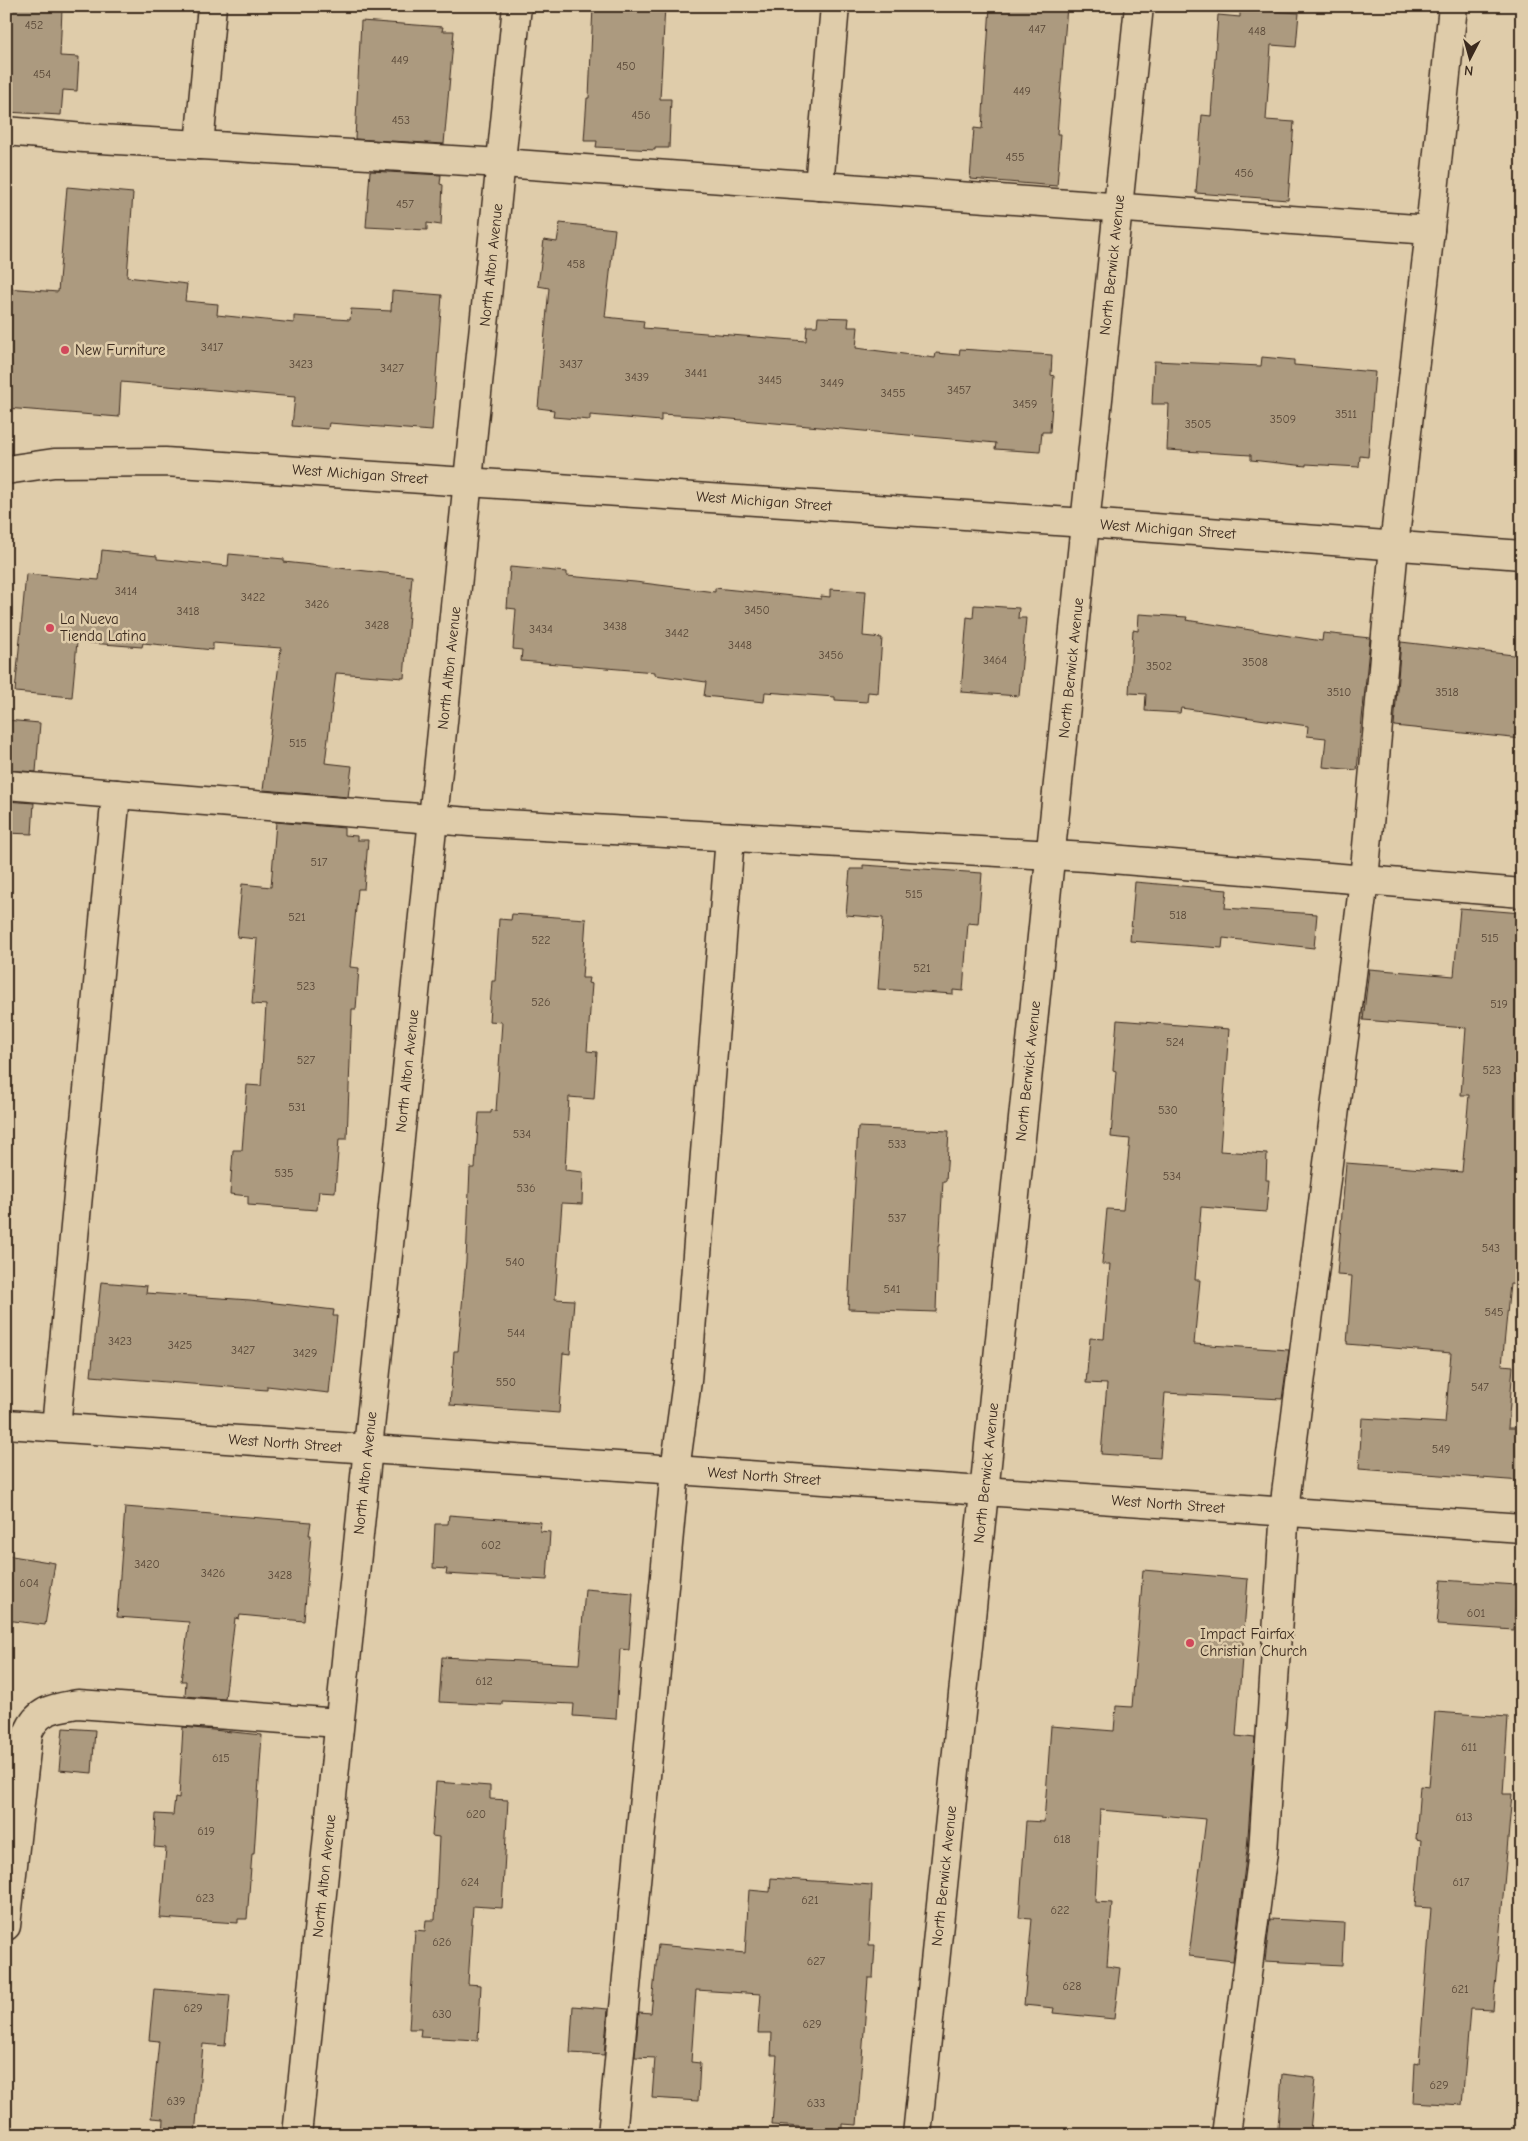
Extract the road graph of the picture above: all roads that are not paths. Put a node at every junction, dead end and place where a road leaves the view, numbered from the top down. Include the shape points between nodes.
1 (212, 6) edge
2 (517, 6) edge
3 (835, 6) edge
4 (1139, 6) edge
5 (1453, 6) edge
6 (6, 131) edge
7 (199, 145) junction
8 (501, 164) junction
9 (819, 186) junction
10 (1118, 207) junction
11 (1430, 230) junction
12 (6, 470) edge
13 (469, 481) junction
14 (1086, 523) junction
15 (1394, 546) junction
16 (1522, 555) edge
17 (6, 785) edge
18 (116, 794) junction
19 (433, 819) junction
20 (730, 837) junction
21 (1051, 854) junction
22 (1364, 880) junction
23 (1522, 892) edge
24 (6, 1424) edge
25 (56, 1428) junction
26 (368, 1449) junction
27 (674, 1470) junction
28 (984, 1492) junction
29 (1284, 1512) junction
30 (1522, 1528) edge
31 (340, 1723) junction
32 (6, 1926) edge
33 (296, 2135) edge
34 (612, 2135) edge
35 (917, 2135) edge
36 (1226, 2135) edge

1 - 7 street
2 - 8 street, North Alton Avenue
3 - 9 street
4 - 10 street, North Berwick Avenue
5 - 11 street
6 - 7 street
7 - 8 street
8 - 9 street
8 - 13 street, North Alton Avenue
9 - 10 street
10 - 11 street
10 - 14 street, North Berwick Avenue
11 - 15 street
12 - 13 street, West Michigan Street via 54,463 165,462
13 - 14 street, West Michigan Street
13 - 19 street, North Alton Avenue
14 - 15 street, West Michigan Street
14 - 21 street, North Berwick Avenue
15 - 16 street, West Michigan Street
15 - 22 street
17 - 18 street
18 - 19 street
18 - 25 street
19 - 20 street
19 - 26 street, North Alton Avenue
20 - 21 street
20 - 27 street via 687,1381
21 - 22 street
21 - 28 street, North Berwick Avenue
22 - 23 street
22 - 29 street
24 - 25 street, West North Street
25 - 26 street, West North Street
26 - 27 street, West North Street
26 - 31 street, North Alton Avenue
27 - 28 street, West North Street
27 - 34 street
28 - 29 street, West North Street
28 - 35 street, North Berwick Avenue
29 - 30 street, West North Street
29 - 36 street via 1263,1852
31 - 32 street via 78,1704 51,1708 34,1720 28,1733
31 - 33 street, North Alton Avenue

